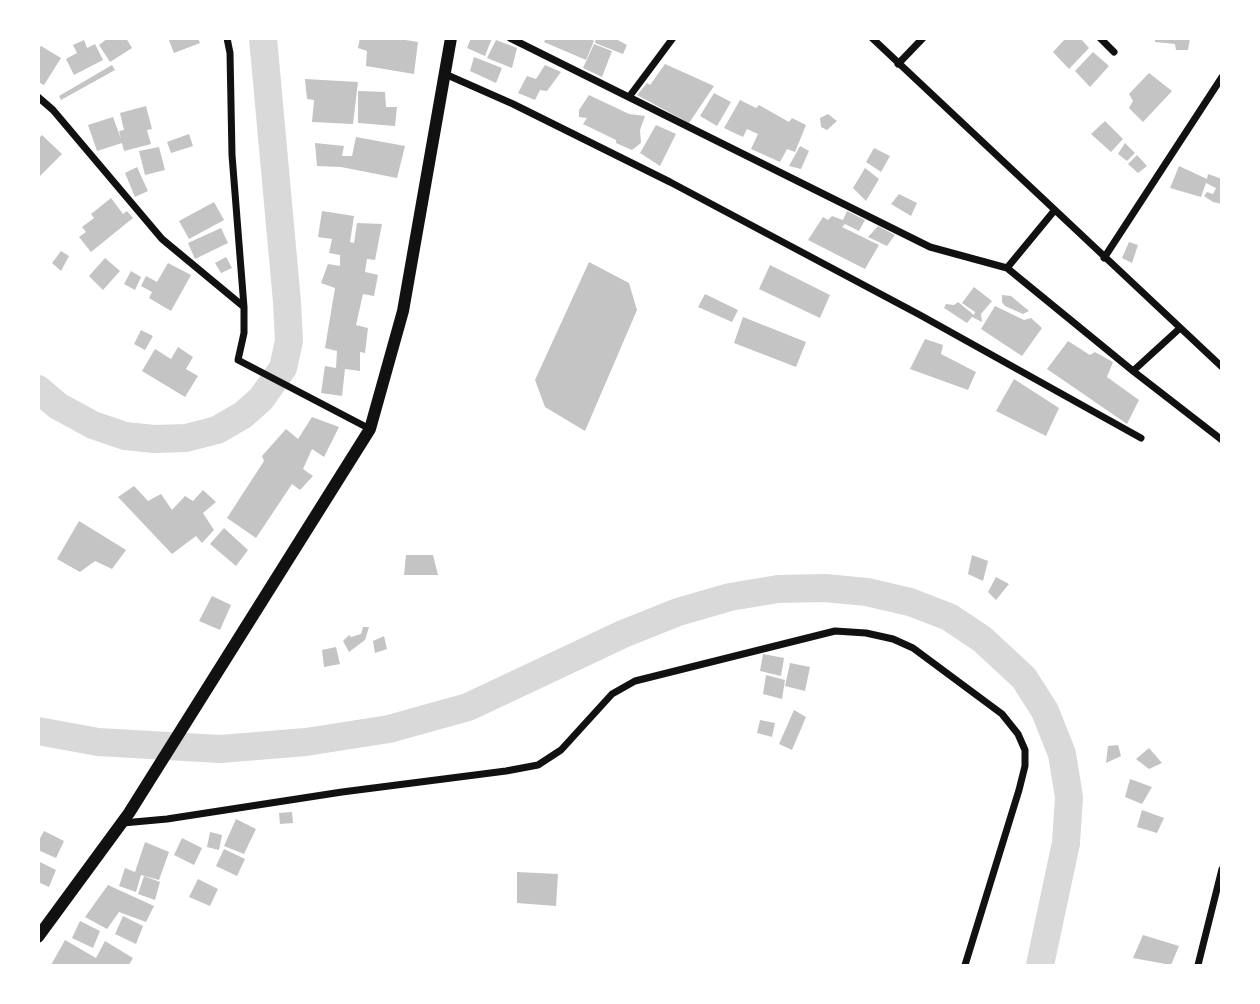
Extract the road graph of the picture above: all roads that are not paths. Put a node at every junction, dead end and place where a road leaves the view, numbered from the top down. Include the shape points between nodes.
1 (226, 38) edge
2 (451, 38) edge
3 (510, 38) edge
4 (673, 38) edge
5 (872, 38) edge
6 (923, 38) edge
7 (1100, 38) edge
8 (1114, 52) dead end
9 (898, 64) junction
10 (445, 74) junction
11 (1222, 77) edge
12 (38, 97) edge
13 (629, 97) junction
14 (1054, 211) junction
15 (1104, 258) junction
16 (1007, 268) junction
17 (244, 307) junction
18 (1179, 329) junction
19 (1222, 368) edge
20 (1133, 371) junction
21 (370, 429) junction
22 (1141, 438) dead end
23 (1222, 440) edge
24 (126, 818) junction
25 (1222, 869) edge
26 (38, 937) edge
27 (965, 965) edge
28 (1198, 965) edge

1 - 17 street
2 - 10 main road
3 - 13 street
4 - 13 street
5 - 9 street
6 - 9 street
7 - 8 street
9 - 14 street
10 - 21 main road via 403,311
10 - 22 street via 670,182
11 - 15 street
12 - 17 street via 54,110 162,239
13 - 16 street via 930,247
14 - 15 street
14 - 16 street
15 - 18 street
16 - 20 street
17 - 21 street via 238,360
18 - 19 street
18 - 20 street
20 - 23 street
21 - 24 main road
24 - 26 main road
24 - 27 street via 167,819 538,765 561,750 612,694 635,681 835,631 866,633 893,639 936,664 1002,714 1025,750 1020,790
25 - 28 street

